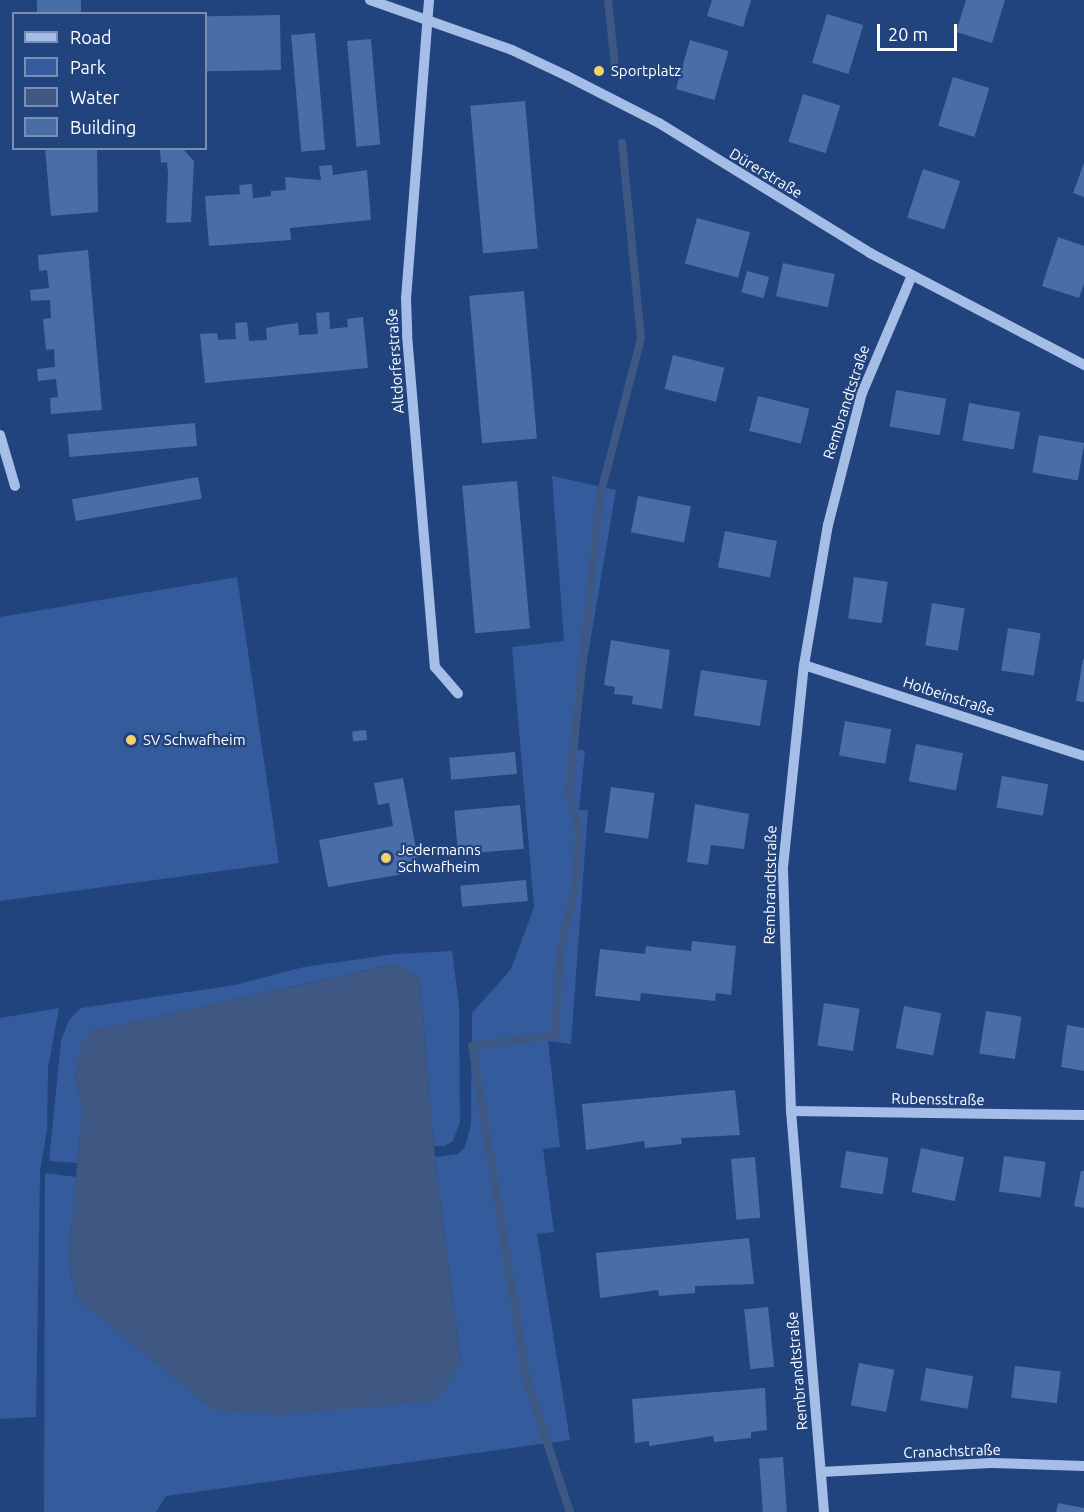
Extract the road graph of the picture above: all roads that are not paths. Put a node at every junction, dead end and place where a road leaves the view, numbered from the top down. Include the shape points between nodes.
1 (370, 0) edge
2 (429, 0) edge
3 (428, 19) junction
4 (912, 275) junction
5 (1084, 365) edge
6 (0, 435) edge
7 (15, 486) dead end
8 (804, 665) junction
9 (458, 693) dead end
10 (1084, 756) edge
11 (792, 1111) junction
12 (1084, 1115) edge
13 (1084, 1466) edge
14 (820, 1472) junction
15 (824, 1512) edge

1 - 3 street, Dürerstraße
2 - 3 street
3 - 4 street, Dürerstraße via 512,50 648,118
3 - 9 street, Altdorferstraße via 406,298 407,335 435,667
4 - 5 street, Dürerstraße
4 - 8 street, Rembrandtstraße via 872,364 843,456
6 - 7 street
8 - 10 street, Holbeinstraße
8 - 11 street, Rembrandtstraße via 783,877
11 - 12 street, Rubensstraße
11 - 14 street, Rembrandtstraße
13 - 14 street, Cranachstraße via 991,1463
14 - 15 street, Rembrandtstraße

